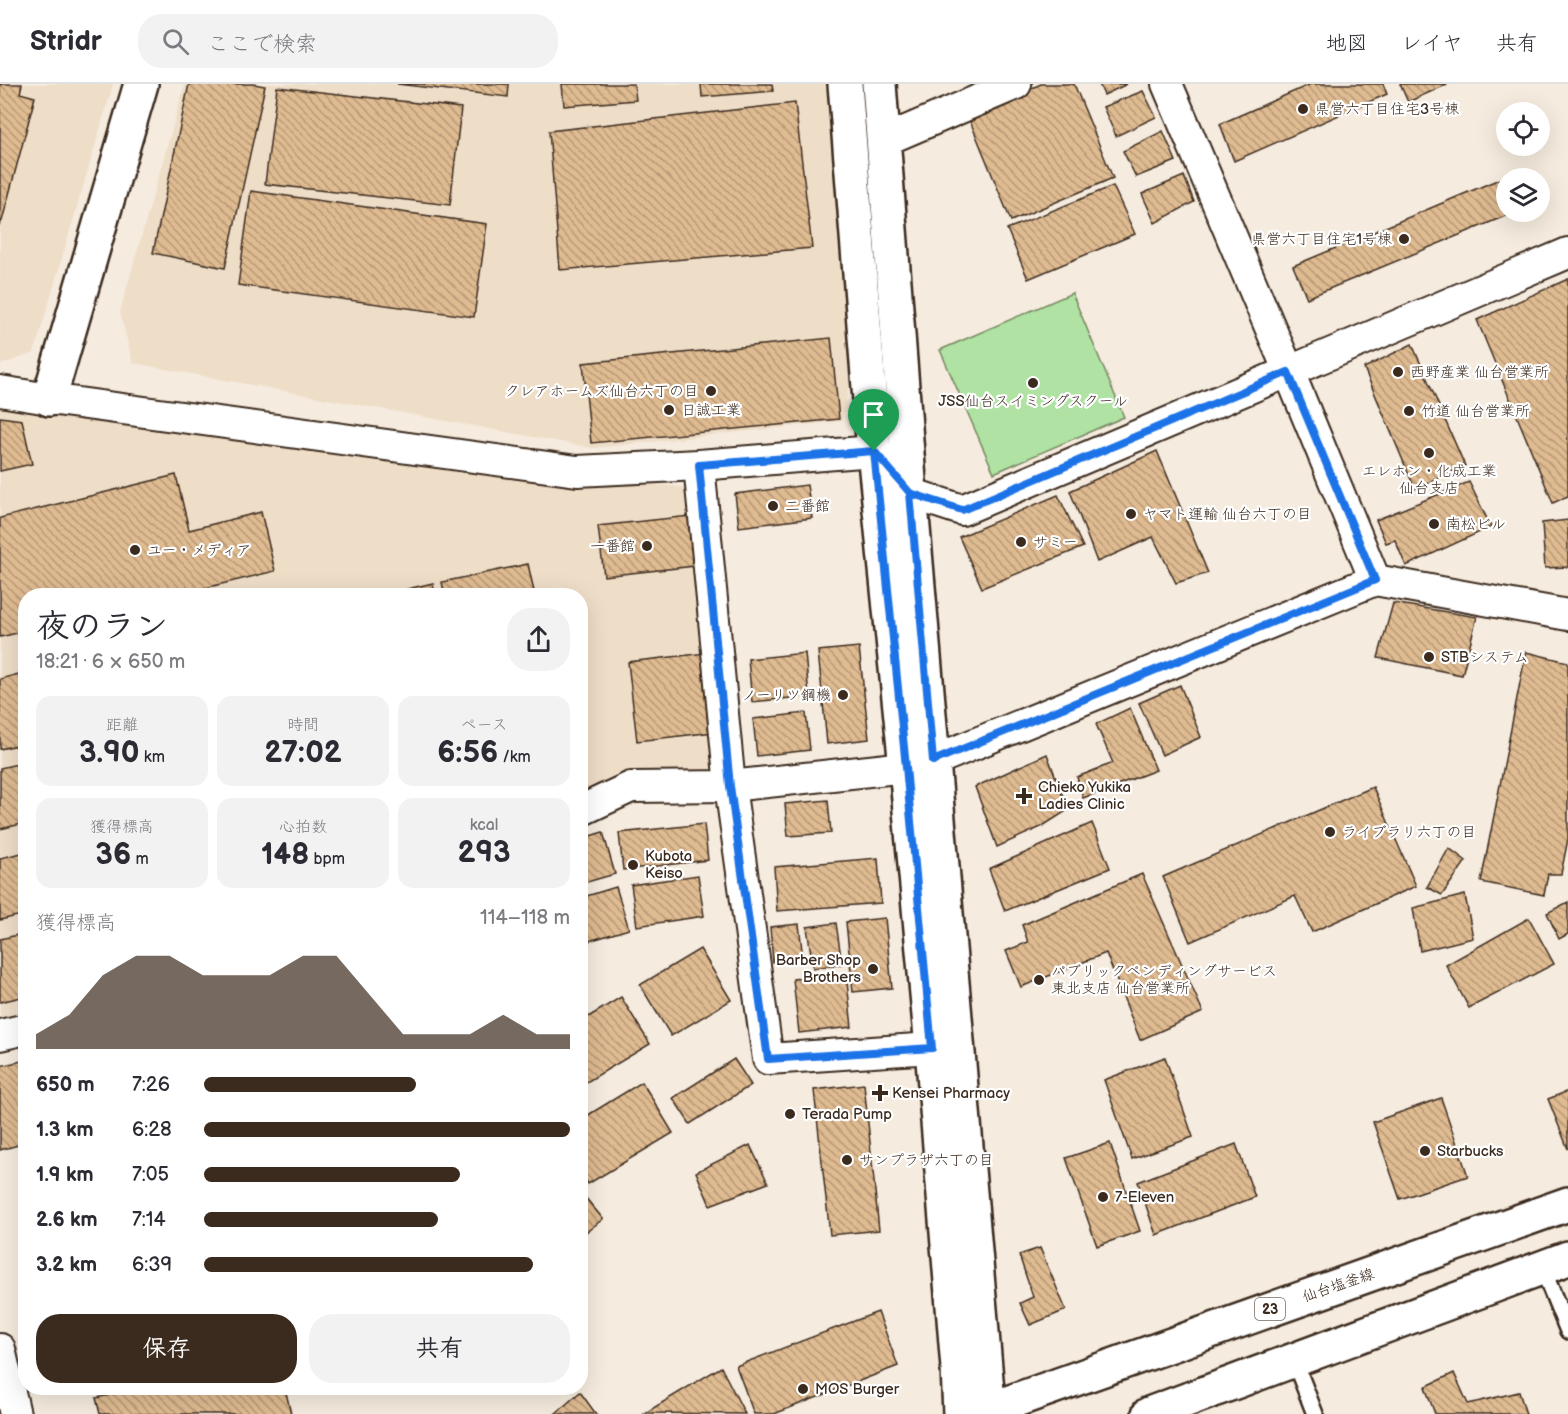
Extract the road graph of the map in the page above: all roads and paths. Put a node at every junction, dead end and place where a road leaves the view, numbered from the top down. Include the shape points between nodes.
1 (141, 84) edge
2 (845, 84) edge
3 (879, 84) edge
4 (1016, 84) edge
5 (1167, 84) edge
6 (883, 141) junction
7 (1568, 254) edge
8 (1288, 372) junction
9 (0, 391) edge
10 (49, 399) junction
11 (874, 451) junction
12 (699, 465) junction
13 (910, 493) junction
14 (1375, 580) junction
15 (1568, 615) edge
16 (919, 764) junction
17 (730, 786) junction
18 (588, 808) edge
19 (18, 1031) edge
20 (0, 1035) edge
21 (932, 1048) junction
22 (1568, 1204) edge
23 (1555, 1263) edge
24 (1568, 1331) edge
25 (0, 1349) edge
26 (1294, 1360) junction
27 (977, 1413) edge
28 (15, 1414) edge
29 (1149, 1414) edge
30 (1315, 1414) edge

1 - 10 street
2 - 11 street
3 - 6 street
4 - 6 street
5 - 8 street
6 - 13 street
7 - 8 street
8 - 13 street via 962,510
8 - 14 street
9 - 10 street
10 - 12 street via 577,471
11 - 12 street
11 - 13 street
11 - 16 street
12 - 17 street
13 - 16 street
14 - 15 street
14 - 16 street
16 - 17 street
16 - 21 street
16 - 27 street via 985,1358
17 - 18 street via 631,787
17 - 21 street via 768,1059
19 - 20 street
21 - 27 street via 958,1368
22 - 27 street, 仙台塩釜線 / 23
23 - 24 lane
23 - 26 street
25 - 28 street
26 - 29 street
26 - 30 lane

